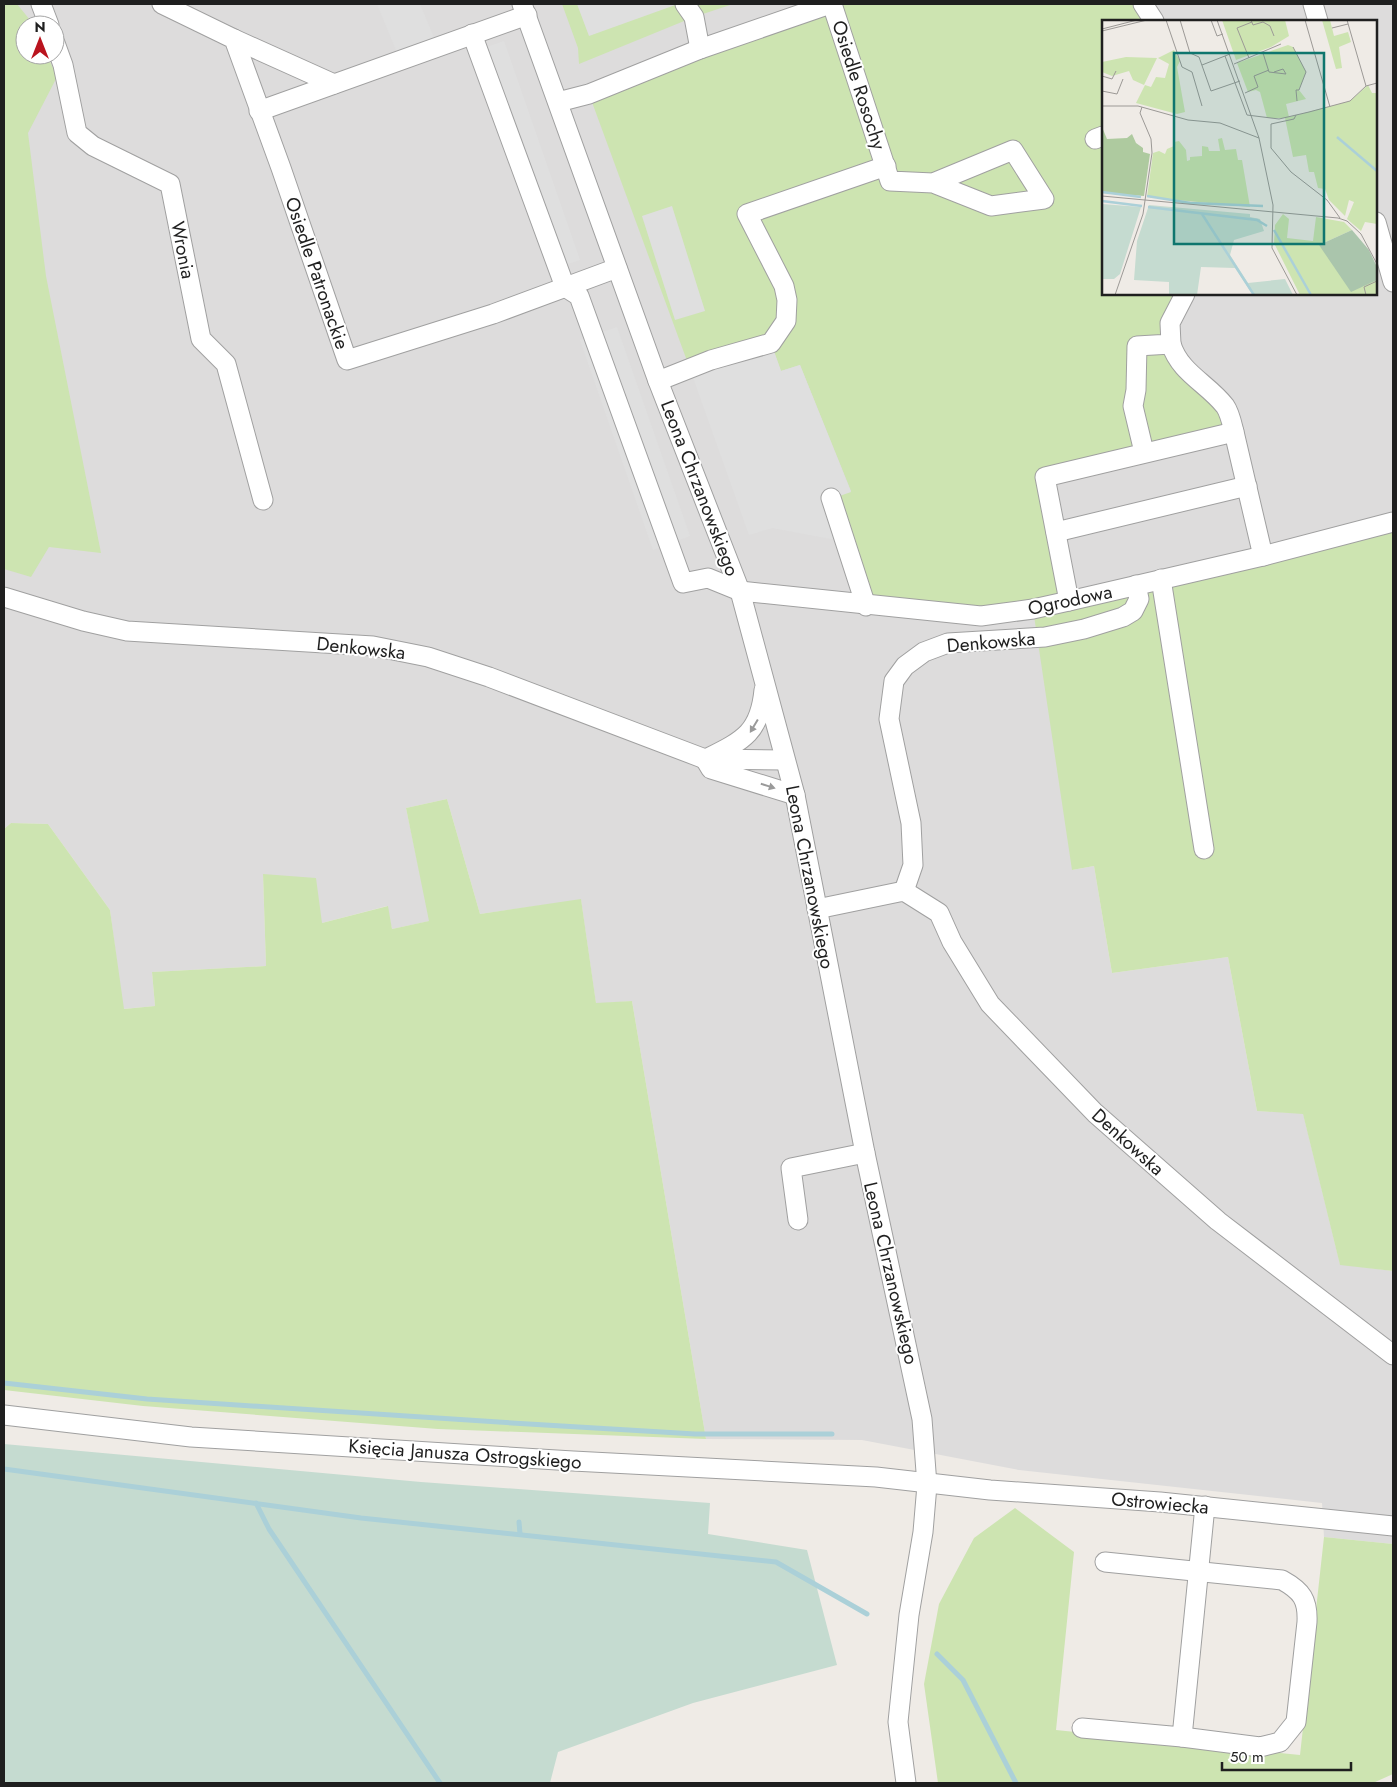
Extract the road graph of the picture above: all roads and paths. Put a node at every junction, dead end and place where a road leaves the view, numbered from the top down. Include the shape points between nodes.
1 (162, 4) edge
2 (685, 4) edge
3 (831, 4) edge
4 (1143, 4) edge
5 (1313, 4) edge
6 (524, 10) edge
7 (1153, 20) edge
8 (1318, 20) edge
9 (472, 34) junction
10 (234, 39) junction
11 (700, 49) junction
12 (63, 65) edge
13 (334, 84) junction
14 (558, 102) junction
15 (259, 111) junction
16 (886, 166) junction
17 (933, 183) junction
18 (1377, 226) edge
19 (618, 268) junction
20 (1393, 282) edge
21 (565, 287) junction
22 (1184, 295) edge
23 (1171, 344) junction
24 (658, 381) junction
25 (1234, 432) junction
26 (1144, 452) junction
27 (1247, 486) junction
28 (831, 498) dead end
29 (263, 500) dead end
30 (1393, 522) edge
31 (1056, 532) junction
32 (1263, 556) junction
33 (1161, 579) junction
34 (1136, 585) junction
35 (740, 591) junction
36 (4, 598) edge
37 (1069, 601) junction
38 (866, 606) junction
39 (765, 679) junction
40 (705, 759) junction
41 (785, 760) junction
42 (795, 795) junction
43 (1204, 850) dead end
44 (904, 891) junction
45 (817, 909) junction
46 (865, 1153) junction
47 (798, 1220) dead end
48 (1393, 1355) edge
49 (4, 1415) edge
50 (927, 1485) junction
51 (1205, 1506) junction
52 (1393, 1526) edge
53 (1105, 1562) dead end
54 (1197, 1573) junction
55 (1082, 1728) dead end
56 (1182, 1737) junction
57 (906, 1783) edge

1 - 10 street
2 - 11 street via 694,17
3 - 11 street, Osiedle Rosochy
3 - 16 street, Osiedle Rosochy
4 - 7 street
5 - 8 street
6 - 9 street
6 - 14 street, Leona Chrzanowskiego
9 - 13 street
9 - 21 street
10 - 13 street
10 - 15 street, Osiedle Patronackie
11 - 14 street, Osiedle Rosochy via 589,94
12 - 29 street, Wronia via 77,133 93,146 170,184 201,339 226,364
13 - 15 street
14 - 19 street, Leona Chrzanowskiego
15 - 21 street, Osiedle Patronackie via 346,360 494,314
16 - 17 street, Osiedle Rosochy via 890,181
16 - 24 street, Osiedle Rosochy via 747,214 784,286 786,321 771,343 711,360
17 - 17 street, Osiedle Rosochy via 991,206 1044,199 1014,150
18 - 20 street
19 - 21 street, Osiedle Patronackie
19 - 24 street, Leona Chrzanowskiego
21 - 35 street, Ogrodowa via 579,296 683,583 708,578
22 - 23 street via 1170,323
23 - 25 street via 1176,358 1187,371 1210,389 1226,408
23 - 26 street via 1138,346 1133,406
24 - 35 street, Leona Chrzanowskiego
25 - 26 street
25 - 27 street
26 - 31 street via 1045,477
27 - 31 street
27 - 32 street
28 - 38 street
30 - 32 street, Ogrodowa
31 - 37 street
32 - 33 street, Ogrodowa
33 - 34 street, Ogrodowa
33 - 43 street
34 - 37 street, Ogrodowa
34 - 44 street, Denkowska via 1139,600 1133,611 1123,617 1045,637 948,643 924,652 905,666 894,681 890,719 912,823 913,865
35 - 38 street, Ogrodowa
35 - 39 street, Leona Chrzanowskiego
36 - 40 street, Denkowska via 127,631 373,646 428,657
37 - 38 street, Ogrodowa via 981,616
39 -> 40 street via 762,709 749,734
39 - 41 street, Leona Chrzanowskiego
40 - 41 street, Denkowska
40 -> 42 street, Denkowska via 711,770
41 - 42 street, Leona Chrzanowskiego
42 - 45 street, Leona Chrzanowskiego
44 - 45 street
44 - 48 street, Denkowska via 939,914 990,1004 1094,1113 1218,1221
45 - 46 street, Leona Chrzanowskiego
46 - 47 street via 792,1168
46 - 50 street, Leona Chrzanowskiego via 915,1378
49 - 50 street, Księcia Janusza Ostrogskiego via 191,1437 876,1477
50 - 51 street, Ostrowiecka
50 - 57 street, Leona Chrzanowskiego via 898,1722
51 - 52 street, Ostrowiecka
51 - 54 street
53 - 54 street
54 - 56 street
54 - 56 street via 1282,1580 1304,1595 1308,1607 1307,1622 1296,1722 1286,1736 1272,1745 1260,1747
55 - 56 street

